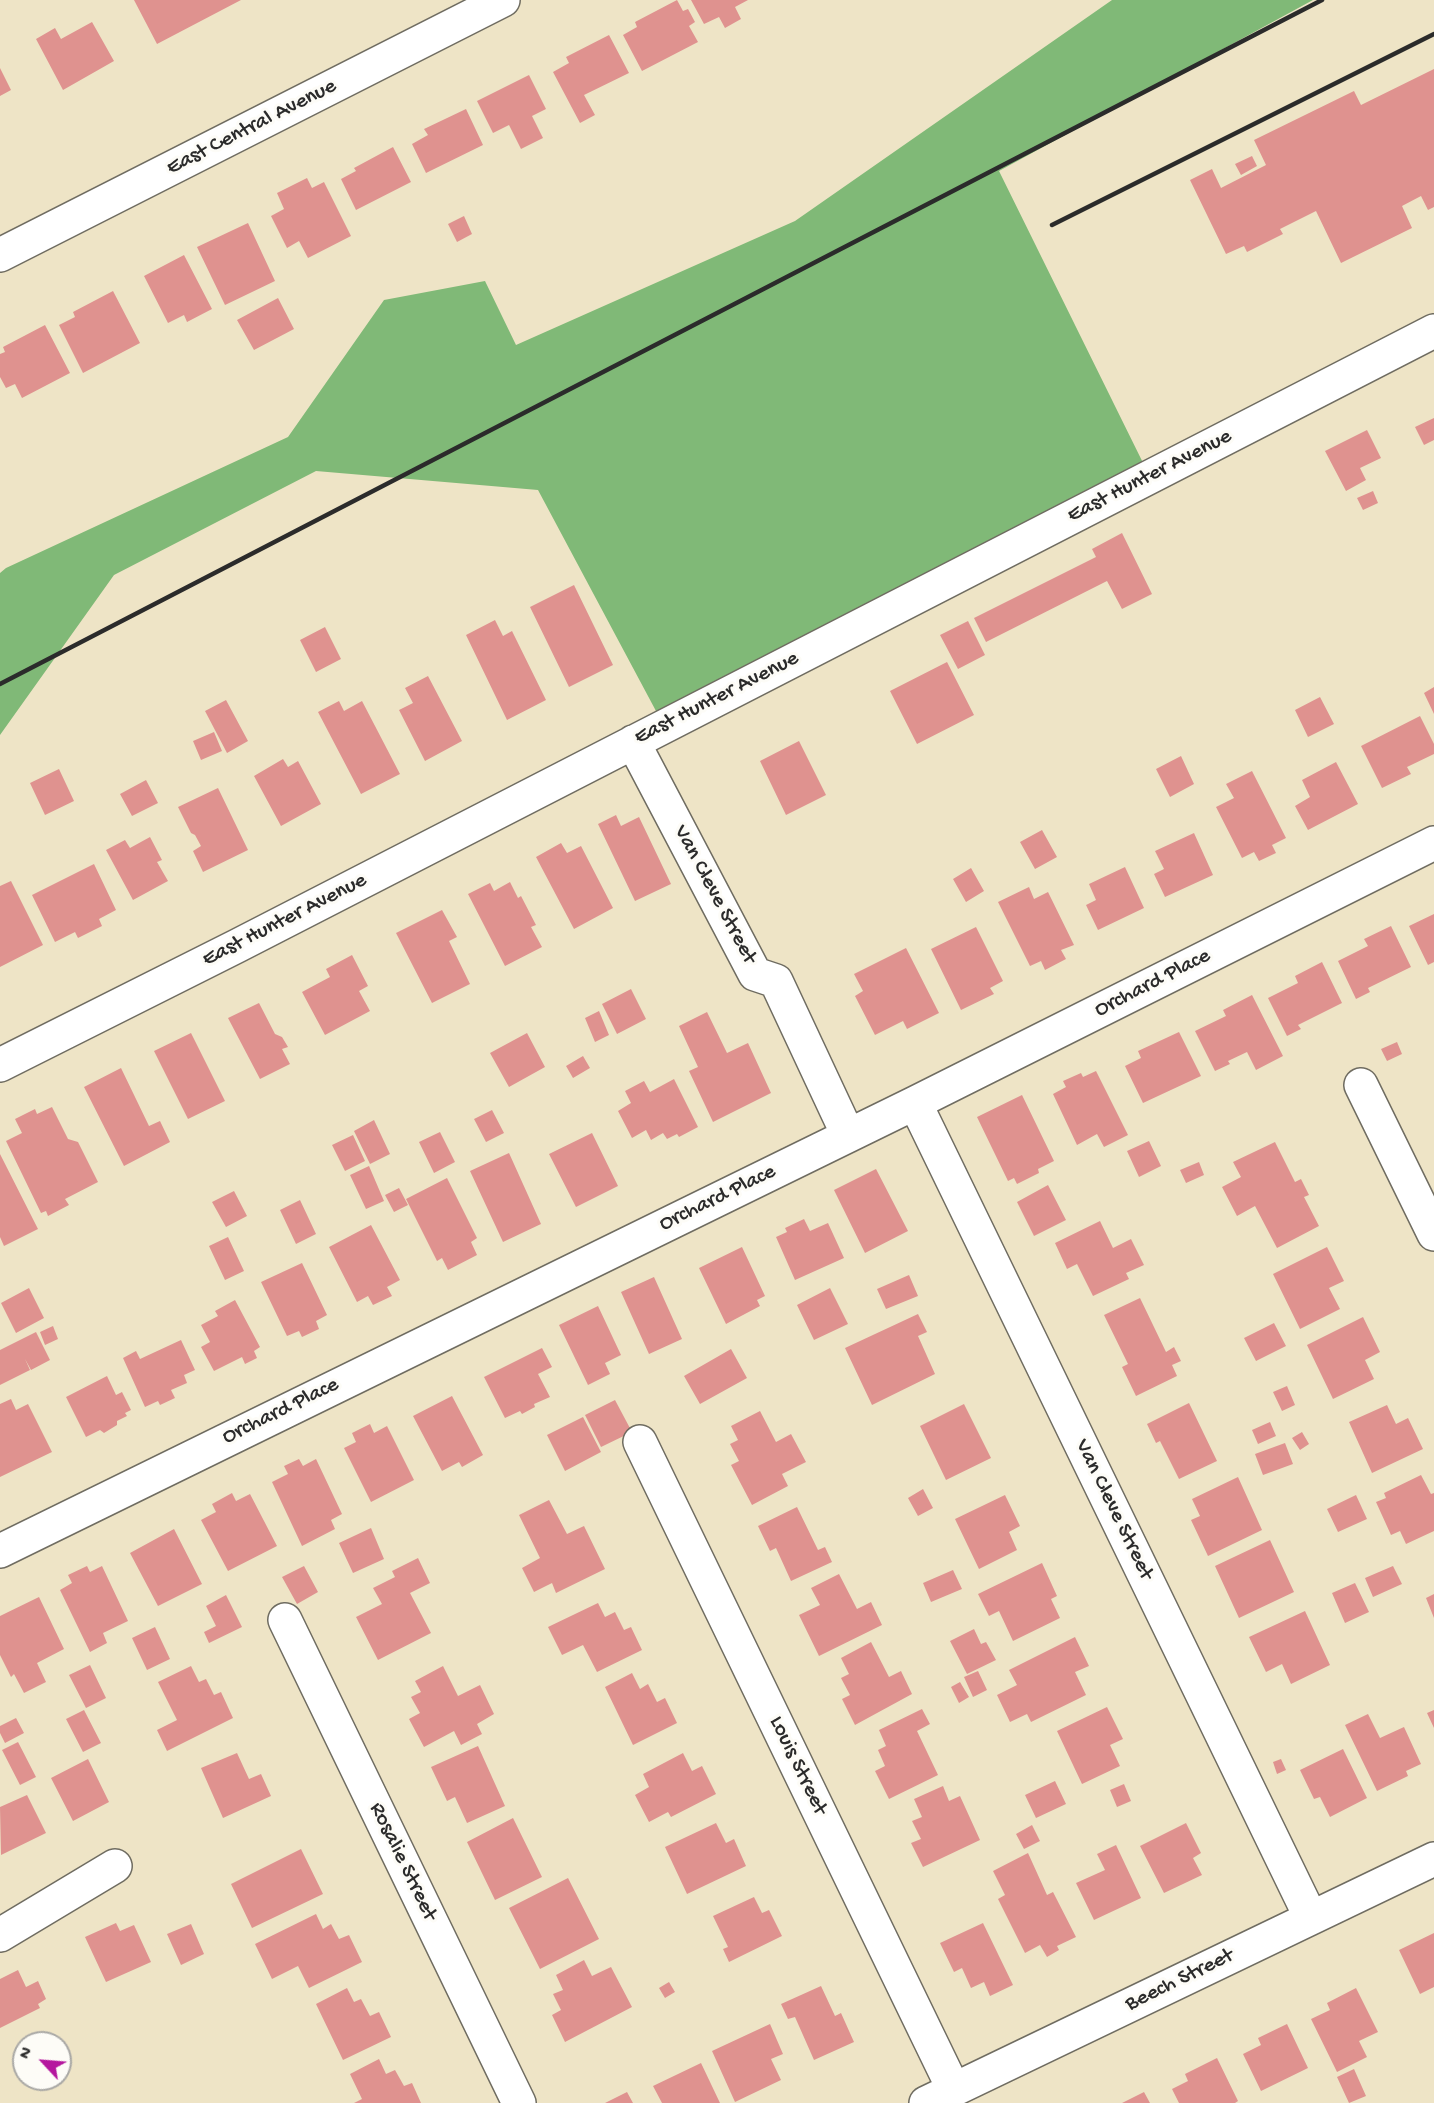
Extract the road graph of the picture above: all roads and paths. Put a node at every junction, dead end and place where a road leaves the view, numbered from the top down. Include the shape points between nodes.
1 (503, 0) edge
2 (0, 255) edge
3 (1434, 331) edge
4 (633, 742) junction
5 (1434, 843) edge
6 (0, 1065) edge
7 (1361, 1085) dead end
8 (915, 1103) junction
9 (848, 1135) junction
10 (1434, 1234) edge
11 (640, 1442) dead end
12 (0, 1551) edge
13 (285, 1620) dead end
14 (1434, 1859) edge
15 (115, 1866) dead end
16 (1311, 1918) junction
17 (0, 1935) edge
18 (940, 2096) edge
19 (519, 2103) edge

1 - 2 street, East Central Avenue
3 - 4 street, East Hunter Avenue
4 - 6 street, East Hunter Avenue
4 - 9 street, Van Cleve Street via 755,974 777,981
5 - 8 street, Orchard Place
7 - 10 street
8 - 9 street, Orchard Place
8 - 16 street, Van Cleve Street
9 - 12 street, Orchard Place
11 - 18 street, Louis Street
13 - 19 street, Rosalie Street
14 - 16 street, Beech Street
15 - 17 street
16 - 18 street, Beech Street

